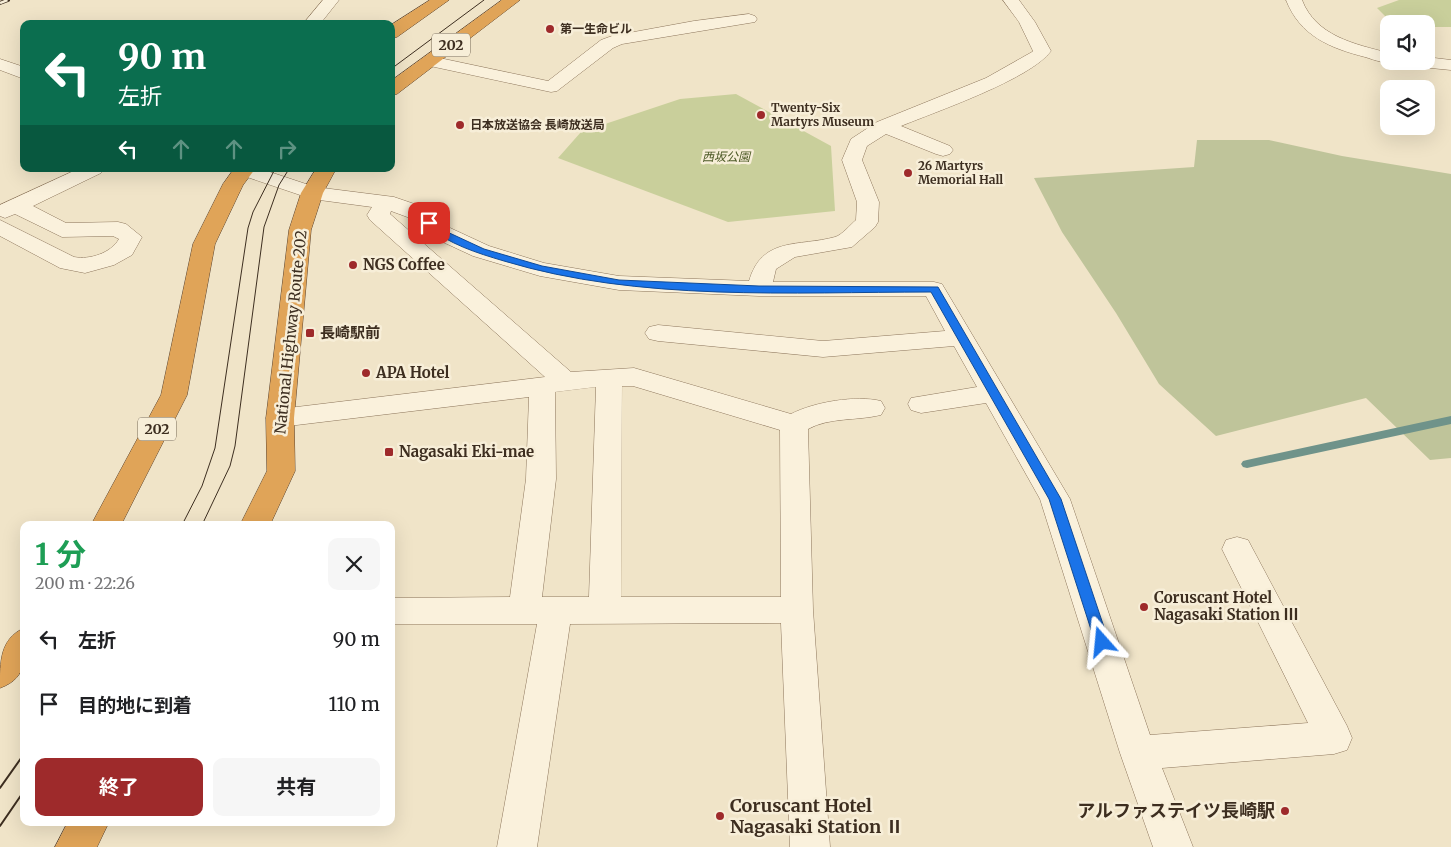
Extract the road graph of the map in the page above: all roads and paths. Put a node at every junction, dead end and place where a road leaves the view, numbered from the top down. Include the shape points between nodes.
1 (331, 0) edge
2 (442, 0) edge
3 (512, 0) edge
4 (1011, 0) edge
5 (1294, 0) edge
6 (749, 19) dead end
7 (314, 20) edge
8 (395, 30) edge
9 (1380, 56) edge
10 (430, 61) junction
11 (1435, 63) edge
12 (0, 64) edge
13 (1451, 65) edge
14 (20, 72) edge
15 (395, 87) edge
16 (884, 126) junction
17 (942, 150) dead end
18 (82, 172) edge
19 (239, 172) edge
20 (250, 172) edge
21 (324, 172) edge
22 (62, 177) edge
23 (312, 193) junction
24 (386, 202) junction
25 (8, 209) edge
26 (0, 227) edge
27 (759, 289) junction
28 (658, 333) dead end
29 (963, 337) junction
30 (609, 377) junction
31 (553, 383) junction
32 (994, 393) junction
33 (921, 404) dead end
34 (871, 408) dead end
35 (280, 418) junction
36 (794, 424) junction
37 (108, 521) edge
38 (257, 521) edge
39 (1238, 549) dead end
40 (797, 610) junction
41 (395, 611) edge
42 (540, 611) junction
43 (605, 611) junction
44 (20, 647) edge
45 (0, 673) edge
46 (1138, 753) junction
47 (88, 826) edge
48 (76, 847) edge
49 (517, 847) edge
50 (810, 847) edge
51 (1173, 847) edge

1 - 7 street
2 - 8 highway
3 - 10 highway, 202
4 - 16 street via 1042,51 1038,56 992,82
5 - 9 street via 1296,9 1309,26 1325,37
6 - 10 street via 618,40 607,44 551,87
10 - 15 highway, 202
11 - 13 street
12 - 14 street
16 - 17 street
16 - 27 street via 858,143 852,160 868,202 867,222 844,242 788,252 764,266
18 - 22 street
19 - 37 highway, 202 via 204,244 174,396
20 - 23 street
21 - 23 highway, National Highway Route 202
22 - 25 street
23 - 24 street
23 - 35 highway, National Highway Route 202 via 300,230
24 - 27 street via 418,213 440,232 481,251 540,269 619,283
24 - 31 street via 378,215 516,335
25 - 26 street via 62,230 118,229 131,236 124,250 86,266 68,263
27 - 29 street via 934,289
28 - 29 street via 823,348
29 - 32 street
30 - 31 street
30 - 36 street via 634,377
30 - 43 street
31 - 35 street
31 - 42 street via 541,479
32 - 33 street
32 - 46 street via 1055,499
34 - 36 street via 815,413
35 - 38 highway, National Highway Route 202 via 281,471
36 - 40 street
39 - 46 street via 1334,738
40 - 43 street
40 - 50 street
41 - 42 street
42 - 43 street
42 - 49 street
44 - 45 highway
46 - 51 street
47 - 48 highway

